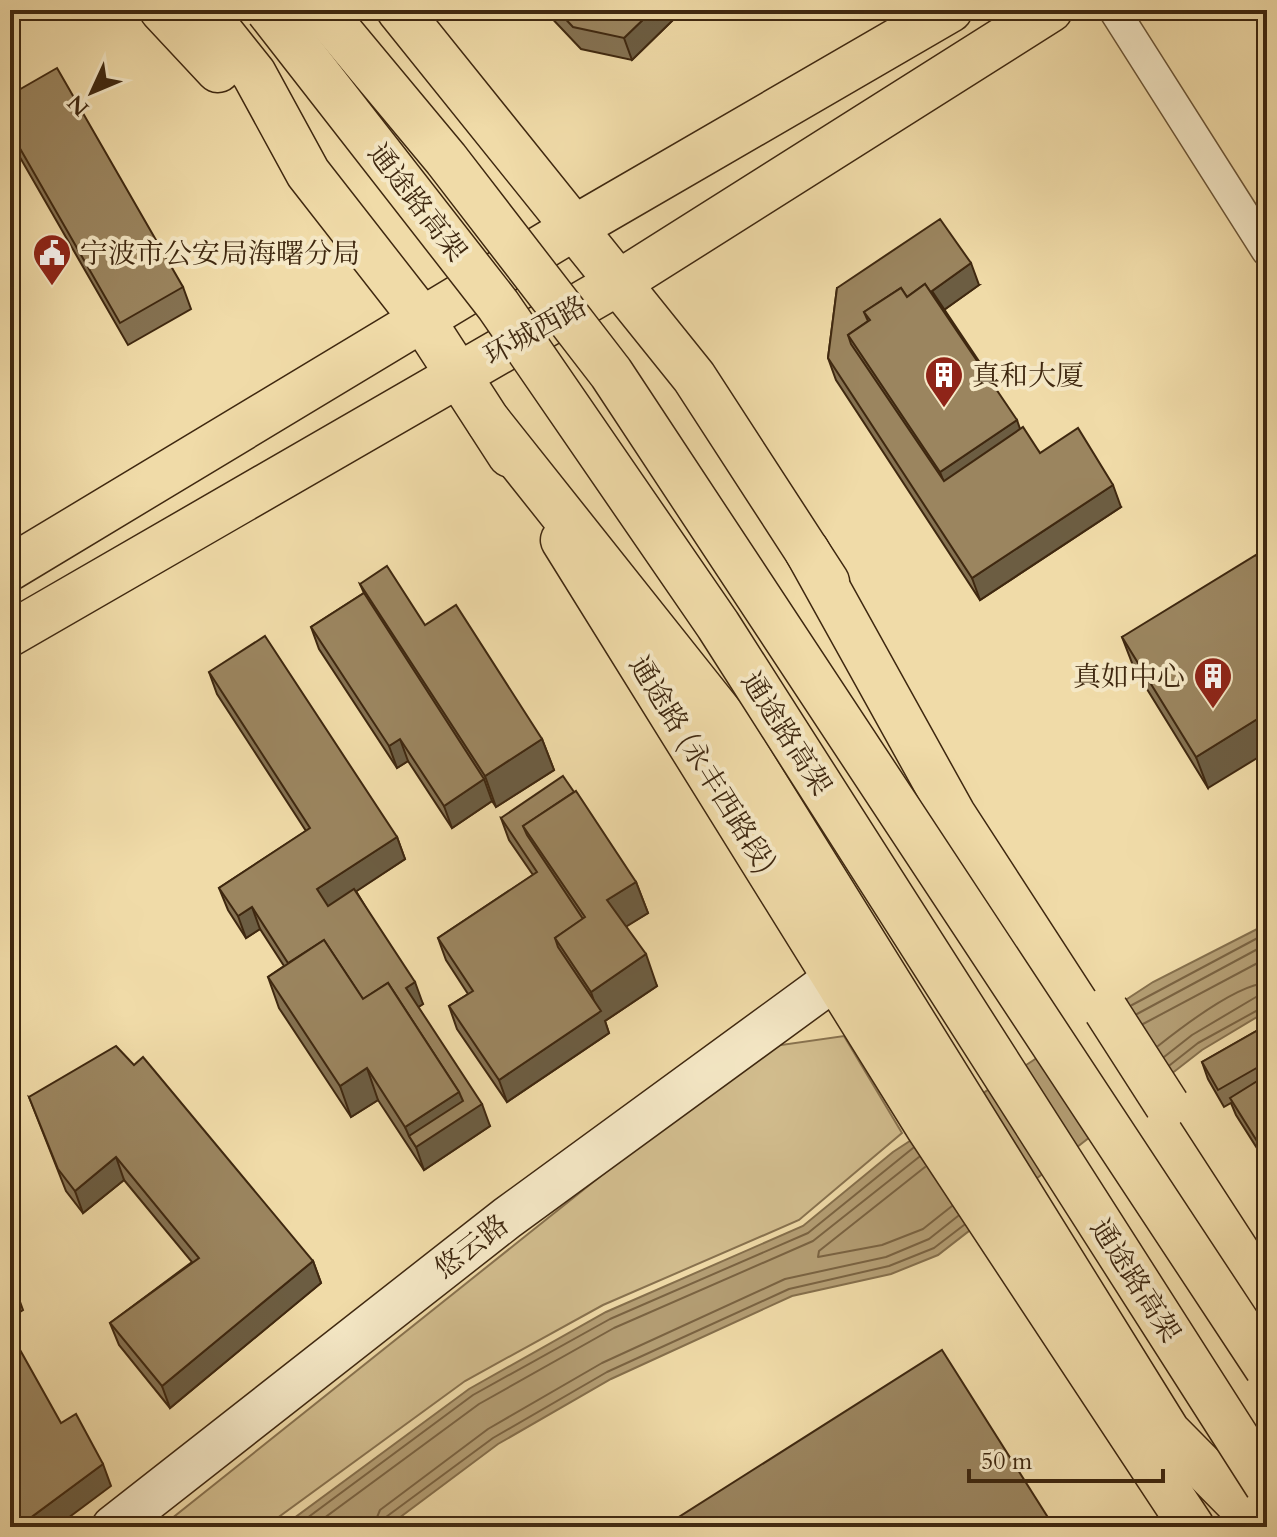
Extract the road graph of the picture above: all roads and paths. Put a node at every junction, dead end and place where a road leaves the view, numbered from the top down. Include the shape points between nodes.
1 (162, 10) edge
2 (203, 10) edge
3 (268, 10) edge
4 (322, 10) edge
5 (399, 10) edge
6 (950, 10) edge
7 (1050, 10) edge
8 (1114, 10) edge
9 (308, 173) junction
10 (574, 228) junction
11 (1267, 251) edge
12 (618, 283) junction
13 (422, 319) junction
14 (457, 373) junction
15 (489, 422) junction
16 (807, 551) junction
17 (10, 568) edge
18 (10, 634) edge
19 (837, 977) junction
20 (1267, 1258) edge
21 (1267, 1298) edge
22 (1267, 1368) edge
23 (1267, 1485) edge
24 (113, 1527) edge
25 (1192, 1527) edge
26 (1262, 1527) edge

1 - 9 main road
2 - 9 main road, 通途路 (永丰西路段) via 254,74
3 - 23 main road, 通途路高架, bridge via 498,305 701,599
4 - 22 main road, 通途路高架, bridge via 446,159 611,373
5 - 10 main road
6 - 10 main road
7 - 12 main road, 环城西路
8 - 11 street
9 - 13 main road, 通途路 (永丰西路段)
10 - 12 main road
10 - 13 main road
12 - 14 main road, 环城西路
12 - 16 main road via 694,377
13 - 14 main road, 通途路 (永丰西路段)
13 - 17 main road
14 - 15 main road, 通途路 (永丰西路段)
14 - 18 main road, 环城西路
15 - 19 main road, 通途路 (永丰西路段)
15 - 26 main road via 725,719 1168,1432
16 - 20 main road, bridge
16 - 21 main road via 953,814
19 - 24 street, 悠云路 via 507,1218
19 - 25 main road, 通途路 (永丰西路段) via 928,1127

